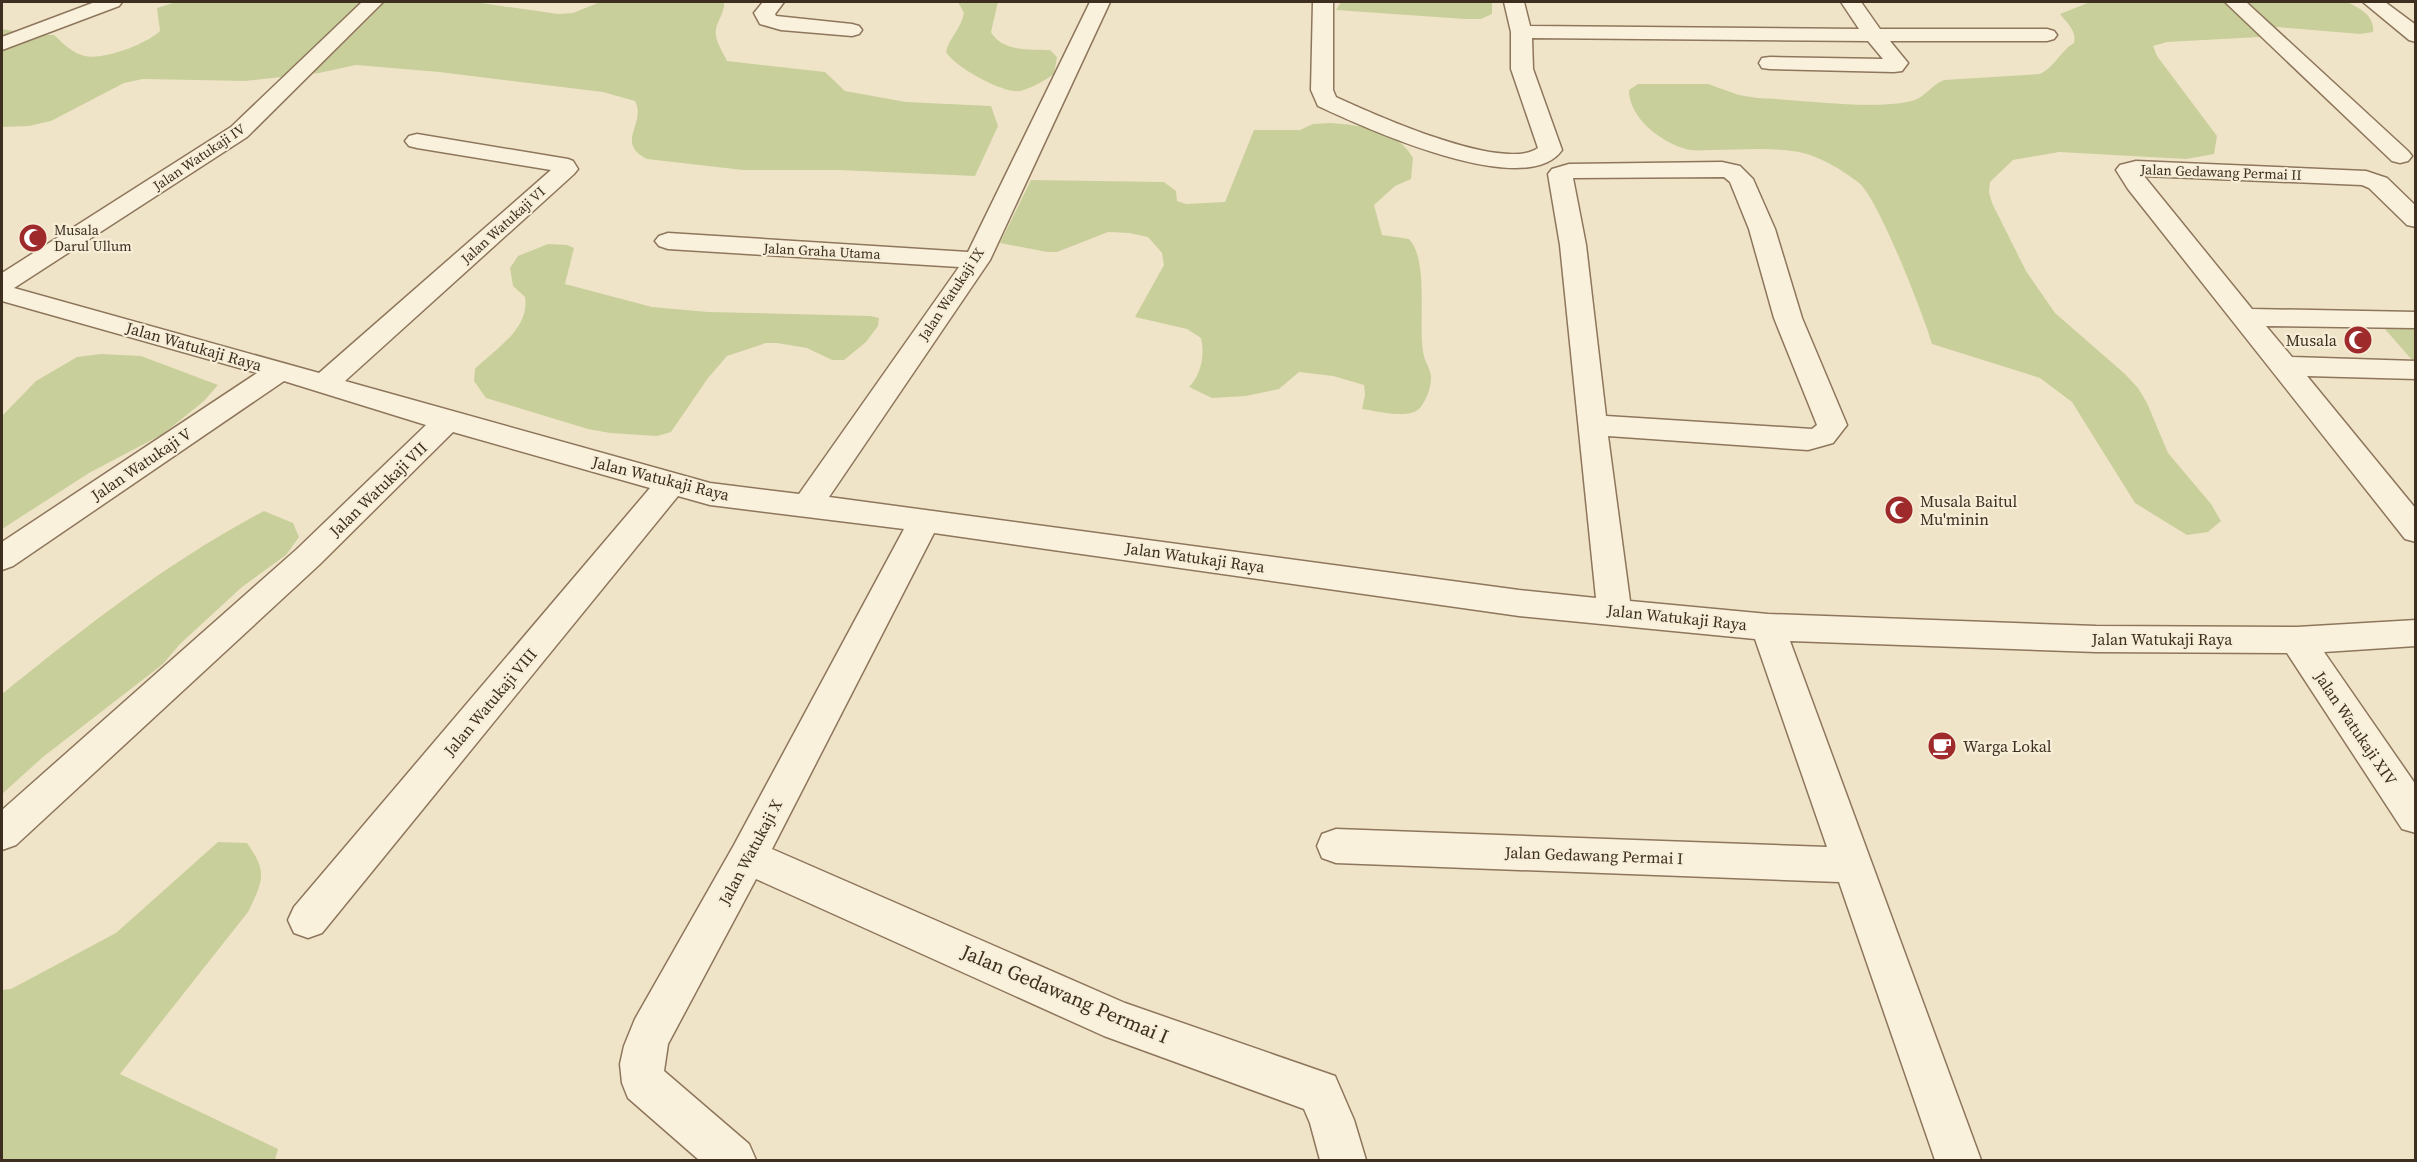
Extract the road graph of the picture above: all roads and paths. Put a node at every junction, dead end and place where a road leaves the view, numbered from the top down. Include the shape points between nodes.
1 (112, 2) edge
2 (373, 2) edge
3 (774, 2) edge
4 (1100, 2) edge
5 (1323, 2) edge
6 (1514, 2) edge
7 (1851, 2) edge
8 (2235, 2) edge
9 (2373, 2) edge
10 (852, 30) dead end
11 (1521, 32) junction
12 (1874, 35) junction
13 (2047, 35) dead end
14 (2415, 36) edge
15 (2, 44) edge
16 (1770, 63) dead end
17 (417, 141) dead end
18 (2400, 156) dead end
19 (2415, 220) edge
20 (668, 241) dead end
21 (977, 260) junction
22 (2, 284) edge
23 (2, 293) edge
24 (2245, 318) junction
25 (2415, 320) edge
26 (2283, 366) junction
27 (281, 370) junction
28 (2415, 370) edge
29 (325, 383) junction
30 (447, 421) junction
31 (1593, 425) junction
32 (672, 483) junction
33 (807, 506) junction
34 (925, 519) junction
35 (2415, 531) edge
36 (2, 558) edge
37 (1614, 611) junction
38 (1768, 627) junction
39 (2415, 633) edge
40 (2297, 640) junction
41 (2415, 817) edge
42 (2, 833) edge
43 (1336, 846) dead end
44 (748, 857) junction
45 (1852, 865) junction
46 (308, 920) dead end
47 (733, 1161) edge
48 (1343, 1161) edge
49 (1958, 1161) edge

1 - 15 street
2 - 22 street, Jalan Watukaji IV via 239,132
3 - 10 street via 764,13 767,20
4 - 21 street, Jalan Watukaji IX
5 - 11 street via 1322,90 1326,100 1466,155 1535,162 1544,159 1550,150 1522,69
6 - 11 street
7 - 12 street
8 - 18 street
9 - 14 street
11 - 12 street
12 - 13 street
12 - 16 street via 1897,63 1894,66
17 - 29 street, Jalan Watukaji VI via 560,164 566,169
19 - 24 street, Jalan Gedawang Permai II via 2378,183 2366,178 2130,168 2137,184
20 - 21 street, Jalan Graha Utama
21 - 33 street, Jalan Watukaji IX
23 - 27 street, Jalan Watukaji Raya
24 - 25 street
24 - 26 street, Jalan Gedawang Permai II
26 - 28 street
26 - 35 street, Jalan Gedawang Permai II
27 - 29 street, Jalan Watukaji Raya
27 - 36 street, Jalan Watukaji V
29 - 30 street, Jalan Watukaji Raya
30 - 32 street, Jalan Watukaji Raya
30 - 42 street, Jalan Watukaji VII via 308,557
31 - 31 street via 1808,440 1829,432 1832,425 1788,318 1762,229 1741,179 1732,171 1560,174 1573,245
31 - 37 street
32 - 33 street, Jalan Watukaji Raya via 710,494
32 - 46 street, Jalan Watukaji VIII
33 - 34 street, Jalan Watukaji Raya
34 - 37 street, Jalan Watukaji Raya via 1519,603
34 - 44 street, Jalan Watukaji X
37 - 38 street, Jalan Watukaji Raya
38 - 40 street, Jalan Watukaji Raya via 2096,639
38 - 45 street
39 - 40 street, Jalan Watukaji Raya
40 - 41 street, Jalan Watukaji XIV
43 - 45 street, Jalan Gedawang Permai I
44 - 47 street, Jalan Watukaji X via 650,1034 642,1054 641,1071 644,1083
44 - 48 street, Jalan Gedawang Permai I via 1119,1020 1319,1092 1332,1119
45 - 49 street

